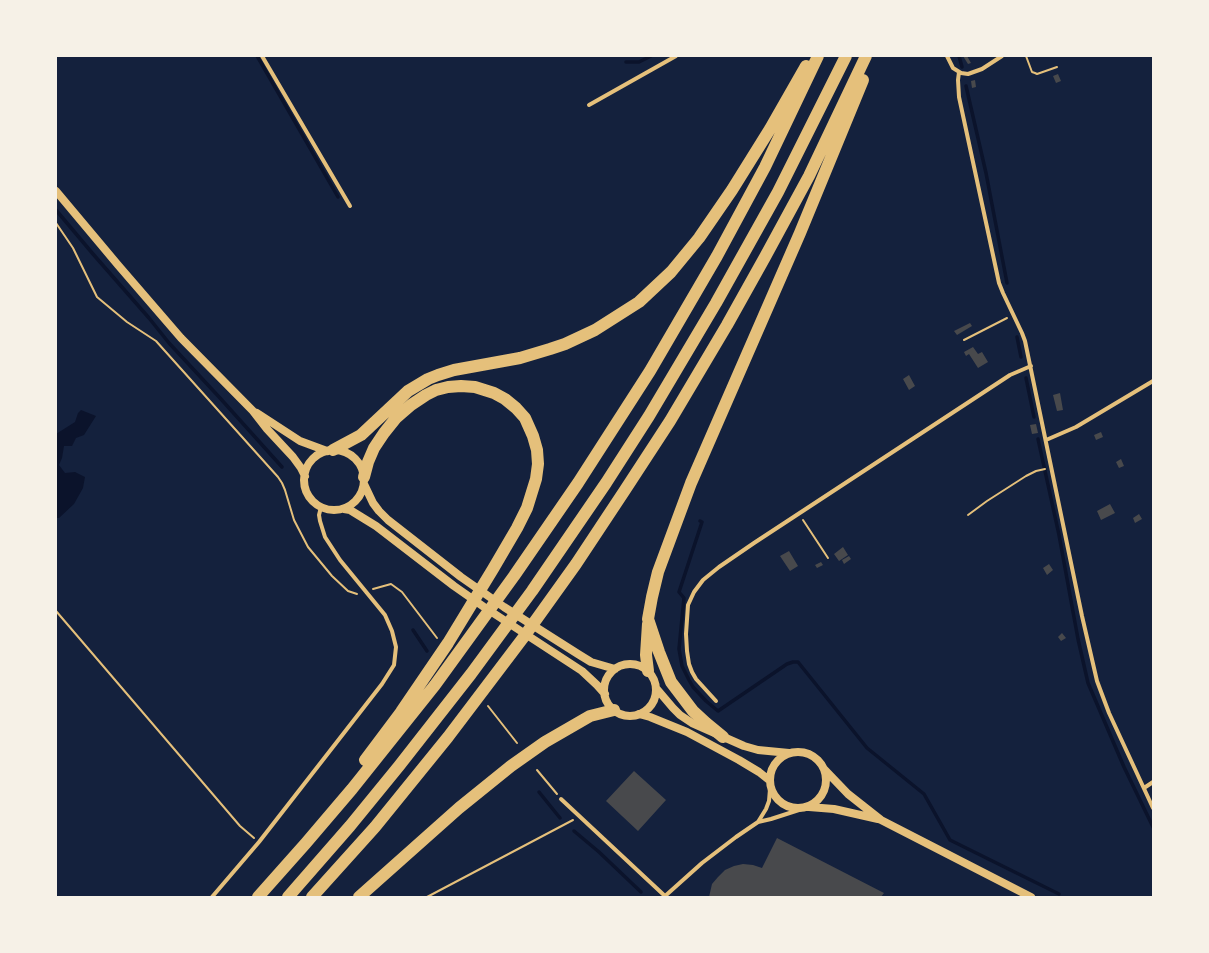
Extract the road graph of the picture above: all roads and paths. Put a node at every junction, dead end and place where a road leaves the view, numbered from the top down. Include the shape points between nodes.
1 (262, 56) edge
2 (676, 56) edge
3 (811, 56) edge
4 (818, 56) edge
5 (846, 56) edge
6 (866, 56) edge
7 (873, 56) edge
8 (947, 56) edge
9 (1002, 56) edge
10 (1026, 56) edge
11 (1057, 67) dead end
12 (959, 72) junction
13 (589, 105) dead end
14 (56, 191) edge
15 (350, 206) dead end
16 (56, 224) edge
17 (1014, 315) junction
18 (964, 340) dead end
19 (1030, 366) junction
20 (1153, 381) edge
21 (253, 411) junction
22 (1046, 440) junction
23 (330, 450) junction
24 (1052, 468) junction
25 (305, 476) junction
26 (364, 480) junction
27 (321, 507) junction
28 (344, 509) junction
29 (799, 514) junction
30 (968, 515) dead end
31 (828, 558) dead end
32 (366, 591) junction
33 (56, 611) edge
34 (648, 619) junction
35 (438, 639) dead end
36 (616, 669) junction
37 (648, 671) junction
38 (656, 688) junction
39 (605, 694) junction
40 (716, 701) dead end
41 (488, 706) dead end
42 (614, 710) junction
43 (639, 714) junction
44 (723, 737) junction
45 (517, 743) dead end
46 (789, 753) junction
47 (824, 769) junction
48 (537, 770) dead end
49 (769, 780) junction
50 (1153, 782) edge
51 (1144, 788) junction
52 (770, 789) junction
53 (561, 799) joint
54 (805, 808) junction
55 (1153, 808) edge
56 (580, 817) junction
57 (880, 820) junction
58 (758, 822) junction
59 (259, 842) junction
60 (306, 843) junction
61 (212, 897) edge
62 (258, 897) edge
63 (288, 897) edge
64 (312, 897) edge
65 (359, 897) edge
66 (426, 897) edge
67 (665, 897) edge
68 (1031, 897) edge

1 - 15 street
2 - 13 street
3 - 23 highway via 770,129 699,238 671,272 639,302 595,330 550,350 454,370 428,379 408,391 361,435
4 - 60 highway via 765,167 717,256 654,364 589,466 435,685
5 - 63 highway via 736,269 606,483 471,674 350,826
6 - 64 highway via 809,176 766,257 674,414 625,490 523,638 448,737 375,827
7 - 34 highway via 800,234 688,489 658,572
8 - 12 street via 953,68
9 - 12 street via 978,72
10 - 11 path via 1032,72 1037,74
12 - 17 street via 959,97 999,283
14 - 21 main road via 182,338
16 - 32 path via 73,248 97,297 127,322 156,341 278,477 285,490 294,520 308,547 332,576 348,591 357,594
17 - 18 path
17 - 19 street via 1025,341
19 - 22 street
19 - 29 street via 1010,375
20 - 22 street via 1076,427
21 - 23 main road via 300,441
21 - 25 main road via 293,457
22 - 24 street
23 - 25 main road via 312,460
23 - 26 main road via 346,452 354,457 360,464
24 - 30 path via 1026,476
24 - 51 street via 1097,681 1109,714
25 - 27 main road via 307,492
26 - 28 main road via 361,495
26 - 36 main road via 379,511 461,577 570,650 591,662
26 - 60 highway via 374,448 396,418 426,395 448,387 475,387 505,399 524,418 537,450 537,472 530,499 493,569 425,678
27 - 28 main road via 332,510
27 - 32 street via 319,515 325,538
28 - 39 main road via 376,526 454,586 582,671
29 - 31 path
29 - 40 street via 710,574 698,586 690,600 686,634 689,664 696,679
32 - 35 path via 390,584 402,592
32 - 59 street via 385,615 392,631 396,647 394,665
33 - 59 path via 240,826
34 - 37 highway
34 - 44 highway via 671,682 693,711
36 - 37 main road via 630,664 642,666
36 - 39 main road via 607,678
37 - 38 main road
38 - 43 main road via 652,704
38 - 44 main road via 680,715
39 - 42 main road
41 - 45 path
42 - 43 main road via 628,716
42 - 65 highway via 590,716 545,742 511,766 453,813
43 - 49 main road via 687,732
44 - 46 main road via 758,750
46 - 47 main road via 808,754 819,761
46 - 49 main road via 775,763
47 - 54 main road via 824,791 816,802
47 - 57 main road via 848,794
48 - 53 path
49 - 52 main road
50 - 51 street
51 - 55 street
52 - 54 main road via 783,805
52 - 58 street via 769,801
53 - 56 street
54 - 57 main road via 834,809
54 - 58 street
56 - 66 path
56 - 67 street
57 - 68 main road
58 - 67 street via 702,863
59 - 61 street
60 - 62 highway

